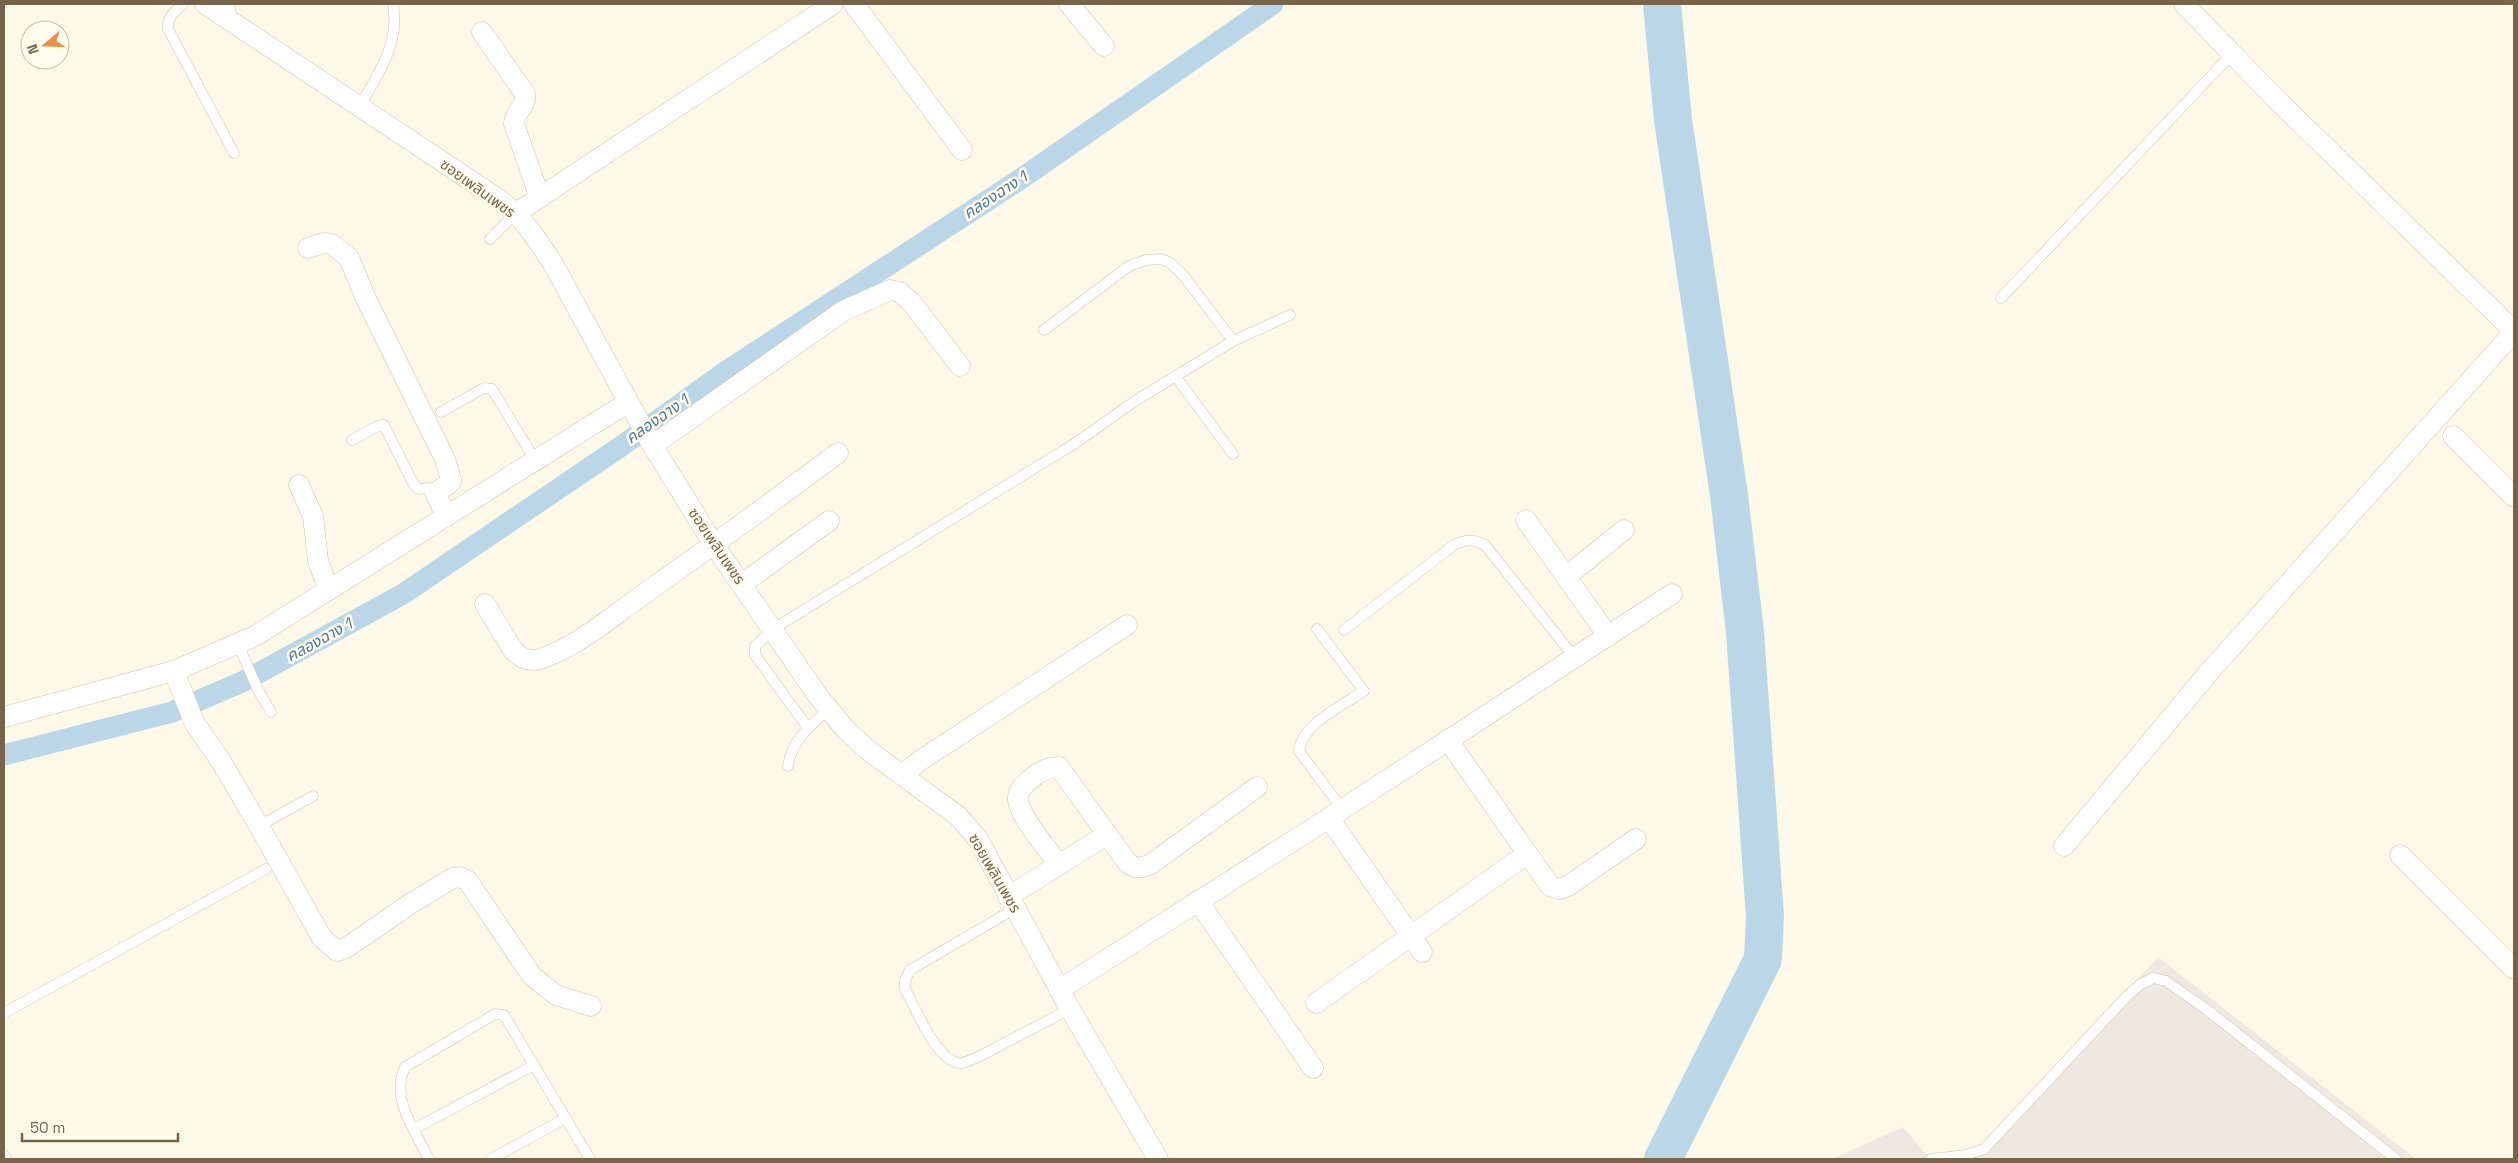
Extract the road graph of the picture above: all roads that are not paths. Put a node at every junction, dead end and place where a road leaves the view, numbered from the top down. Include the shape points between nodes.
1 (183, 4) edge
2 (206, 4) edge
3 (393, 4) edge
4 (833, 4) edge
5 (854, 4) edge
6 (1069, 4) edge
7 (2184, 4) edge
8 (231, 13) edge
9 (482, 32) dead end
10 (1104, 46) dead end
11 (2232, 54) junction
12 (360, 106) junction
13 (962, 150) dead end
14 (234, 153) dead end
15 (540, 198) junction
16 (516, 213) junction
17 (490, 239) dead end
18 (308, 248) dead end
19 (2001, 298) dead end
20 (1290, 315) dead end
21 (1044, 330) dead end
22 (2514, 331) edge
23 (1233, 340) junction
24 (960, 366) dead end
25 (1176, 376) junction
26 (627, 403) junction
27 (441, 412) dead end
28 (2453, 436) dead end
29 (352, 440) dead end
30 (652, 444) junction
31 (838, 453) dead end
32 (1233, 454) dead end
33 (535, 460) junction
34 (299, 485) dead end
35 (435, 493) junction
36 (2514, 497) edge
37 (447, 516) junction
38 (1526, 520) dead end
39 (829, 521) dead end
40 (1624, 530) dead end
41 (714, 545) junction
42 (1567, 576) junction
43 (742, 584) junction
44 (329, 590) junction
45 (1672, 594) dead end
46 (485, 604) dead end
47 (1126, 624) dead end
48 (773, 629) junction
49 (1317, 629) dead end
50 (1344, 630) dead end
51 (1608, 636) junction
52 (241, 649) junction
53 (1575, 658) junction
54 (176, 677) junction
55 (829, 709) junction
56 (271, 712) dead end
57 (4, 717) edge
58 (808, 728) junction
59 (1448, 740) junction
60 (788, 766) dead end
61 (902, 775) junction
62 (1257, 787) dead end
63 (313, 796) dead end
64 (1336, 814) junction
65 (259, 826) junction
66 (1106, 835) junction
67 (1636, 839) dead end
68 (2064, 846) dead end
69 (1527, 854) junction
70 (2400, 855) dead end
71 (1059, 864) junction
72 (266, 869) dead end
73 (1198, 901) junction
74 (1012, 902) junction
75 (1416, 944) junction
76 (2514, 969) edge
77 (1059, 990) junction
78 (1316, 1003) dead end
79 (591, 1006) dead end
80 (1070, 1009) junction
81 (4, 1013) edge
82 (534, 1065) junction
83 (1313, 1068) dead end
84 (566, 1118) junction
85 (414, 1129) junction
86 (4, 1155) edge
87 (6, 1159) edge
88 (429, 1159) edge
89 (491, 1159) edge
90 (590, 1159) edge
91 (1158, 1159) edge
92 (1931, 1159) edge
93 (2396, 1159) edge

1 - 14 lane via 170,15 168,30
2 - 8 street, ซอยเพลินเพชร
3 - 12 lane via 395,18 389,56
4 - 15 street
5 - 13 street
6 - 10 street
7 - 11 street
8 - 12 street, ซอยเพลินเพชร
9 - 15 street via 525,94 524,104 514,118 514,124
11 - 19 lane
11 - 22 street
12 - 16 street, ซอยเพลินเพชร
15 - 16 street
16 - 17 lane
16 - 26 street, ซอยเพลินเพชร via 552,262
18 - 35 street via 332,244 348,258 445,459 451,480
20 - 23 lane
21 - 23 lane via 1129,266 1160,259 1169,262 1183,275
22 - 68 street via 2210,671
23 - 25 lane
24 - 30 street via 912,303 900,292 890,290 843,311
25 - 32 lane
25 - 48 lane via 1074,444
26 - 30 street, ซอยเพลินเพชร
26 - 33 street
27 - 33 lane via 484,388 492,388
28 - 36 street
29 - 35 lane via 384,425 414,485
30 - 41 street, ซอยเพลินเพชร
31 - 41 street
33 - 37 street
34 - 44 street via 313,516 318,561
35 - 37 street
37 - 44 street
38 - 42 street
39 - 43 street
40 - 42 street
41 - 43 street, ซอยเพลินเพชร
41 - 46 street via 587,634 538,660 527,660 513,650
42 - 51 street
43 - 48 street, ซอยเพลินเพชร
44 - 52 street
45 - 51 street
47 - 61 street
48 - 55 street, ซอยเพลินเพชร
48 - 58 lane via 761,638 754,651
49 - 64 lane via 1364,691 1307,730 1300,741 1299,751
50 - 53 lane via 1454,545 1474,540 1484,545
51 - 53 street
52 - 54 street
52 - 56 lane
53 - 59 street
54 - 57 street
54 - 65 street via 187,709
55 - 58 lane
55 - 61 street, ซอยเพลินเพชร via 869,751
58 - 60 lane via 793,745
59 - 64 street
59 - 69 street
61 - 74 street, ซอยเพลินเพชร via 958,816 978,839
62 - 66 street via 1151,864 1140,868 1127,862
63 - 65 lane
64 - 73 street
64 - 75 street
65 - 79 street via 322,938 337,951 374,931 453,878 460,877 468,881 532,976 556,995
66 - 71 street
66 - 71 street via 1059,767 1039,771 1021,787 1017,798 1021,811
67 - 69 street via 1559,889 1550,886
69 - 75 street
70 - 76 street
71 - 74 street
72 - 81 lane
73 - 77 street
73 - 83 street
74 - 77 street, ซอยเพลินเพชร
74 - 80 lane via 910,970 905,989 937,1048 949,1059 960,1063 976,1058
75 - 78 street
77 - 80 street, ซอยเพลินเพชร
80 - 91 street, ซอยเพลินเพชร
82 - 84 lane
82 - 85 lane
82 - 85 lane via 504,1015 495,1014 405,1067 399,1091
84 - 89 lane
84 - 90 lane
85 - 88 lane
86 - 87 lane
92 - 93 lane via 1966,1155 1984,1149 2127,996 2153,978 2166,981 2206,1009

